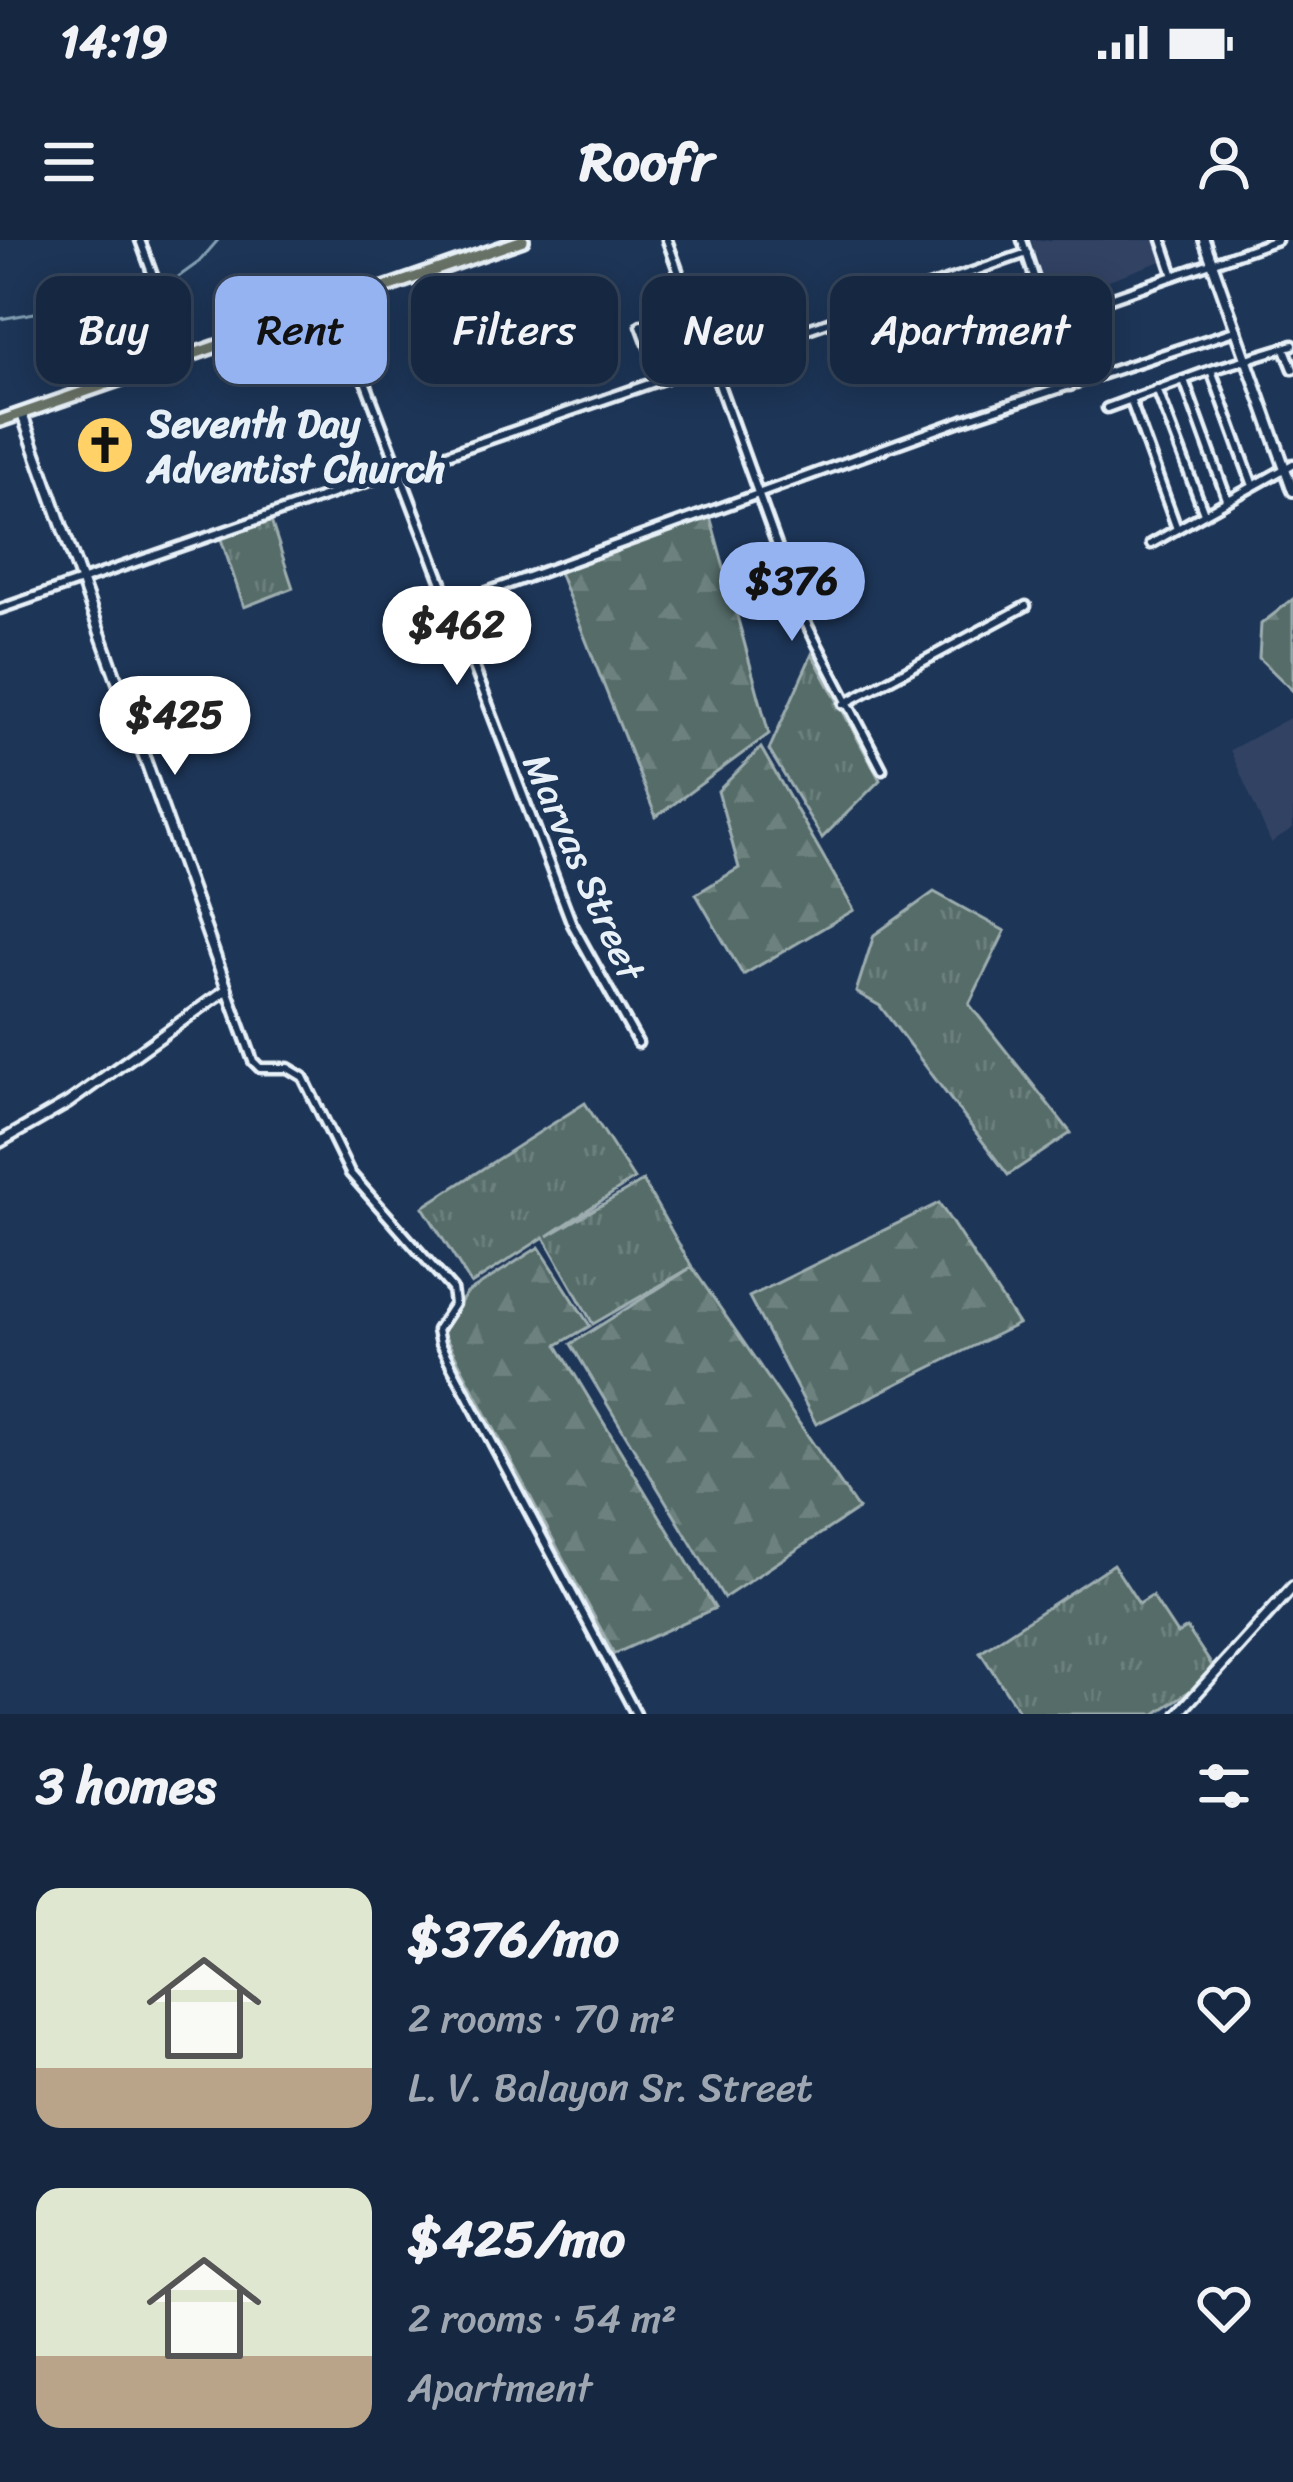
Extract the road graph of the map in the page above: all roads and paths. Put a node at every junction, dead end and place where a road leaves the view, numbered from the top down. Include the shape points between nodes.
1 (140, 240) edge
2 (523, 240) edge
3 (667, 240) edge
4 (1022, 240) edge
5 (1162, 240) edge
6 (1204, 240) edge
7 (1277, 240) edge
8 (1027, 253) junction
9 (1213, 264) junction
10 (153, 276) edge
11 (681, 276) edge
12 (1035, 276) edge
13 (1174, 276) junction
14 (387, 287) edge
15 (1112, 298) edge
16 (806, 330) edge
17 (1237, 330) junction
18 (1289, 347) edge
19 (1246, 357) junction
20 (1293, 369) edge
21 (1211, 370) junction
22 (1184, 380) junction
23 (107, 384) edge
24 (365, 384) edge
25 (646, 384) edge
26 (723, 384) edge
27 (1070, 386) joint
28 (1157, 389) junction
29 (1130, 399) junction
30 (1107, 408) dead end
31 (22, 413) junction
32 (0, 421) edge
33 (1289, 467) edge
34 (396, 470) junction
35 (1252, 484) junction
36 (1293, 491) edge
37 (760, 493) junction
38 (1227, 499) junction
39 (1204, 513) junction
40 (1177, 529) junction
41 (1151, 544) dead end
42 (82, 581) junction
43 (448, 606) junction
44 (1026, 606) dead end
45 (0, 609) edge
46 (844, 704) junction
47 (882, 769) dead end
48 (227, 989) junction
49 (638, 1043) dead end
50 (0, 1142) edge
51 (1293, 1587) edge
52 (636, 1714) edge
53 (1178, 1714) edge

1 - 10 street
2 - 14 highway
3 - 11 street
4 - 8 street
5 - 13 street
6 - 9 street
7 - 9 street
8 - 12 street
8 - 16 street
9 - 13 street
9 - 17 street
13 - 15 street
17 - 19 street
17 - 27 street
18 - 19 street
18 - 20 street
19 - 21 street
19 - 33 street
21 - 22 street
21 - 35 street
22 - 28 street
22 - 38 street
23 - 31 highway
24 - 34 street, Marvas Street
25 - 34 street
26 - 37 street
27 - 37 street
28 - 29 street
28 - 39 street
29 - 30 street
29 - 40 street
31 - 32 highway
31 - 42 street
33 - 35 street
33 - 36 street
34 - 42 street
34 - 43 street, Marvas Street
35 - 38 street
37 - 43 street
37 - 46 street via 802,615
38 - 39 street
39 - 40 street
40 - 41 street
42 - 45 street
42 - 48 street
43 - 49 street, Marvas Street via 582,948
44 - 46 street
46 - 47 street
48 - 50 street
48 - 52 street via 253,1061 303,1077 350,1173 452,1288 440,1344
51 - 53 street

